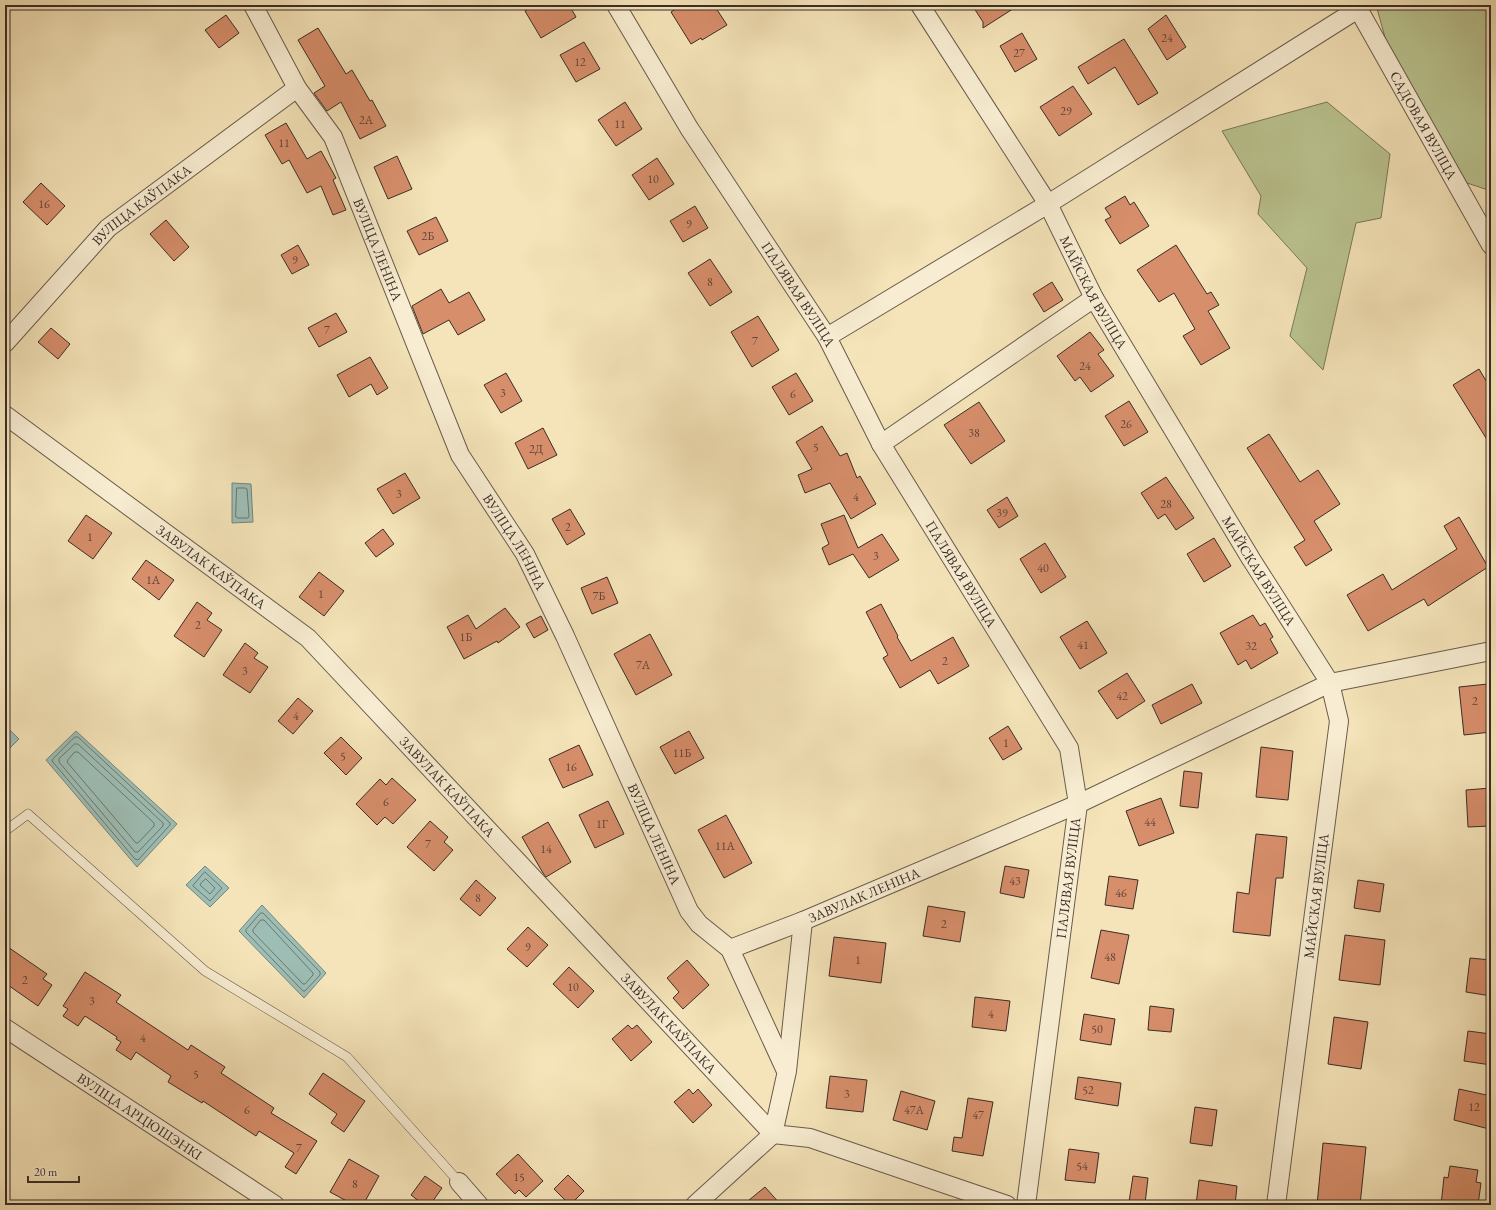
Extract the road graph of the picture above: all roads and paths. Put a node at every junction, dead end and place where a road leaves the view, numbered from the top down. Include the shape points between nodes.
1 (253, 5) edge
2 (616, 5) edge
3 (920, 5) edge
4 (1357, 7) edge
5 (297, 88) junction
6 (1048, 204) junction
7 (1491, 245) edge
8 (1094, 298) junction
9 (827, 336) junction
10 (5, 343) edge
11 (5, 415) edge
12 (881, 444) junction
13 (1491, 651) edge
14 (1330, 683) junction
15 (1078, 804) junction
16 (5, 831) edge
17 (804, 921) junction
18 (730, 949) junction
19 (5, 1028) edge
20 (787, 1071) junction
21 (772, 1134) junction
22 (459, 1182) joint
23 (275, 1205) edge
24 (479, 1205) edge
25 (695, 1205) edge
26 (1008, 1205) edge
27 (1026, 1205) edge
28 (1276, 1205) edge

1 - 5 street, ВУЛІЦА ЛЕНІНА
2 - 9 street, ПАЛЯВАЯ ВУЛІЦА via 689,128
3 - 6 street, МАЙСКАЯ ВУЛІЦА
4 - 6 street
4 - 7 street, САДОВАЯ ВУЛІЦА
5 - 10 street, ВУЛІЦА КАЎПАКА via 108,228
5 - 18 street, ВУЛІЦА ЛЕНІНА via 333,137 460,454 525,554 565,636 689,911 699,924
6 - 8 street, МАЙСКАЯ ВУЛІЦА
6 - 9 street
8 - 12 street
8 - 14 street, МАЙСКАЯ ВУЛІЦА via 1251,559
9 - 12 street, ПАЛЯВАЯ ВУЛІЦА
11 - 21 street, ЗАВУЛАК КАЎПАКА via 308,638
12 - 15 street, ПАЛЯВАЯ ВУЛІЦА via 1069,748
13 - 14 street, ЗАВУЛАК ЛЕНІНА
14 - 15 street, ЗАВУЛАК ЛЕНІНА
14 - 28 street, МАЙСКАЯ ВУЛІЦА via 1339,721
15 - 17 street, ЗАВУЛАК ЛЕНІНА
15 - 27 street, ПАЛЯВАЯ ВУЛІЦА
16 - 22 lane via 28,814 205,971 347,1057
17 - 18 street
17 - 20 street, ЗАВУЛАК ЛЕНІНА
18 - 20 street, ВУЛІЦА ЛЕНІНА
19 - 23 street, ВУЛІЦА АРЦЮШЭНКІ
20 - 21 street, ЗАВУЛАК ЛЕНІНА
21 - 25 street
21 - 26 street via 810,1138
22 - 24 street

